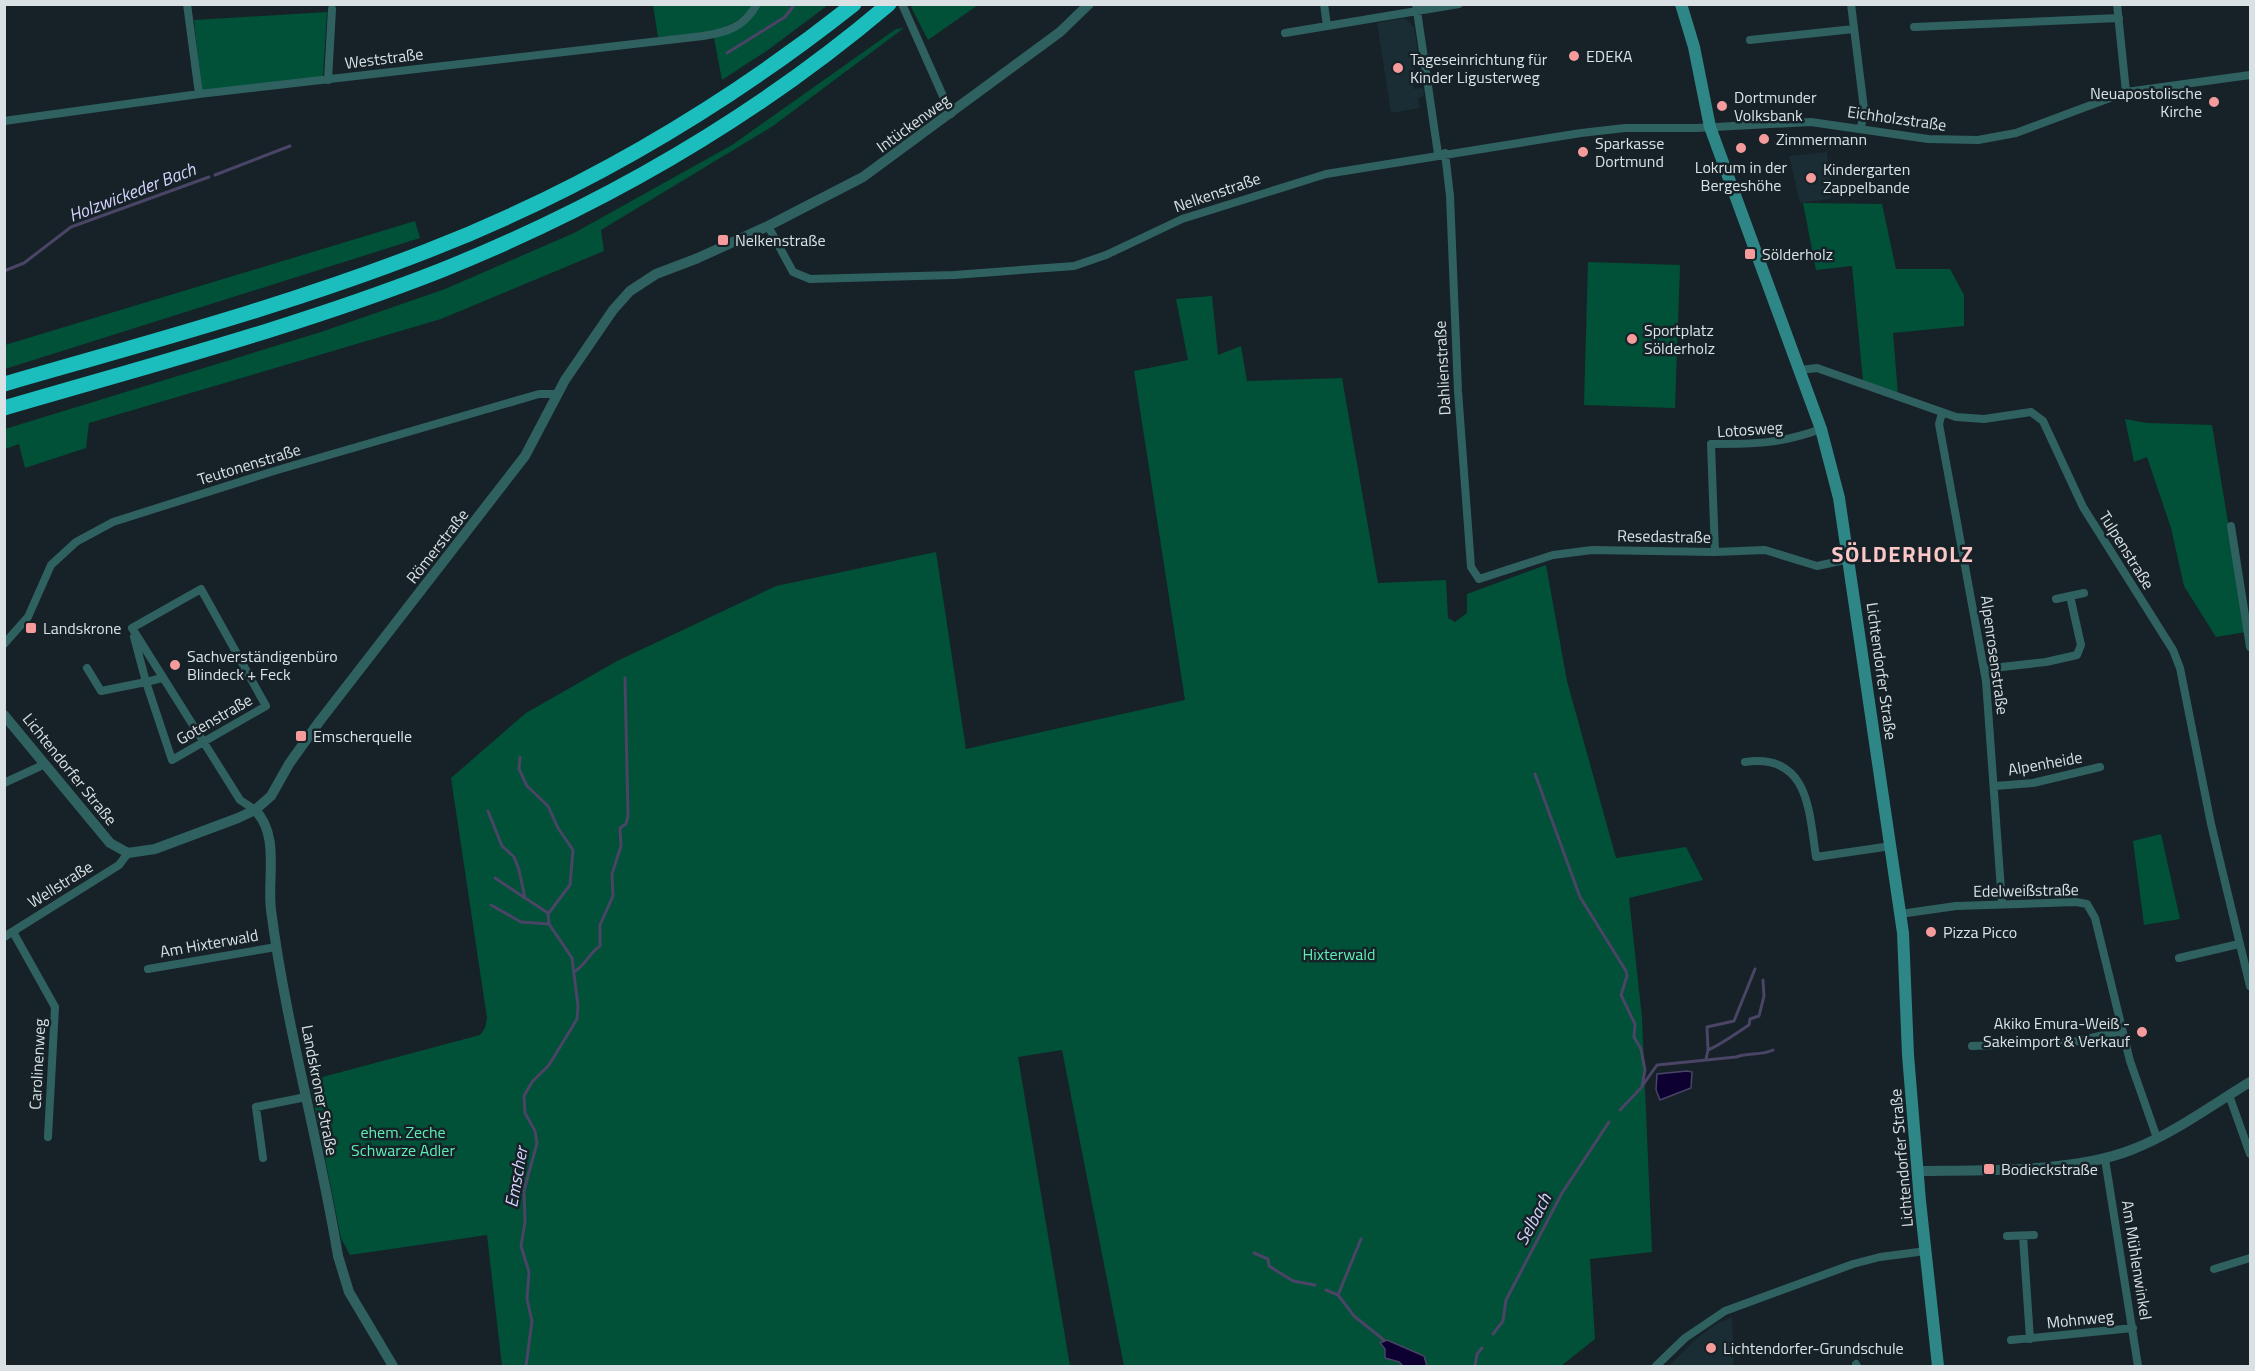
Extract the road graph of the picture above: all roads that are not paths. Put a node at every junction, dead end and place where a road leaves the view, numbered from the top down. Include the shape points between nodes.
1 (188, 4) edge
2 (757, 4) edge
3 (854, 4) edge
4 (889, 4) edge
5 (902, 4) edge
6 (1089, 4) edge
7 (1324, 4) edge
8 (1459, 4) edge
9 (1681, 4) edge
10 (1851, 4) edge
11 (2117, 4) edge
12 (1416, 8) edge
13 (332, 9) dead end
14 (2119, 18) junction
15 (1327, 26) junction
16 (1914, 27) dead end
17 (1854, 29) junction
18 (1285, 33) dead end
19 (1750, 40) dead end
20 (2250, 75) edge
21 (328, 80) junction
22 (2126, 92) junction
23 (199, 94) junction
24 (951, 114) junction
25 (4, 121) edge
26 (1710, 127) junction
27 (1861, 128) junction
28 (1442, 154) junction
29 (768, 226) junction
30 (737, 239) joint
31 (1800, 370) junction
32 (4, 384) edge
33 (557, 394) junction
34 (4, 408) edge
35 (1941, 413) junction
36 (1821, 429) junction
37 (2231, 526) dead end
38 (1715, 552) junction
39 (1850, 559) junction
40 (1479, 579) joint
41 (2084, 593) dead end
42 (2070, 596) junction
43 (2056, 599) dead end
44 (132, 628) junction
45 (4, 644) edge
46 (2250, 647) edge
47 (87, 668) dead end
48 (1984, 669) junction
49 (162, 678) junction
50 (146, 682) junction
51 (4, 716) edge
52 (204, 743) junction
53 (1745, 762) dead end
54 (45, 764) junction
55 (2100, 767) dead end
56 (4, 783) edge
57 (1995, 786) junction
58 (255, 810) junction
59 (1891, 846) junction
60 (129, 853) junction
61 (2002, 904) junction
62 (1900, 914) junction
63 (13, 932) junction
64 (4, 937) edge
65 (2239, 944) junction
66 (276, 947) junction
67 (2179, 958) dead end
68 (148, 969) dead end
69 (2250, 986) edge
70 (2121, 1031) junction
71 (1972, 1046) dead end
72 (2250, 1082) edge
73 (2229, 1095) junction
74 (306, 1096) junction
75 (48, 1137) dead end
76 (2157, 1138) junction
77 (2250, 1154) edge
78 (263, 1158) dead end
79 (2105, 1159) junction
80 (1918, 1172) junction
81 (2034, 1235) dead end
82 (2007, 1236) dead end
83 (2023, 1236) junction
84 (1926, 1251) junction
85 (2250, 1258) edge
86 (2214, 1269) dead end
87 (2133, 1328) junction
88 (2030, 1339) junction
89 (2011, 1340) dead end
90 (393, 1366) edge
91 (1656, 1366) edge
92 (1938, 1366) edge
93 (2138, 1366) edge

1 - 23 street
2 - 21 street, Weststraße via 740,25 722,33
3 - 32 highway via 790,54 699,114 617,163 495,222 427,251 305,294
4 - 34 highway via 803,72 707,136 586,204 510,241 312,316
5 - 24 street
6 - 24 street, Intückenweg via 1060,32
7 - 15 street
8 - 12 street
9 - 26 main road, Lichtendorfer Straße
10 - 17 street
11 - 14 street
12 - 15 street
12 - 28 street, Dahlienstraße
13 - 21 street
14 - 16 street
14 - 22 street
15 - 18 street
17 - 19 street
17 - 27 street via 1864,109
20 - 22 street, Eichholzstraße
21 - 23 street, Weststraße
22 - 27 street, Eichholzstraße via 2016,133 1978,140 1928,139
23 - 25 street, Weststraße
24 - 29 street, Intückenweg via 864,177
26 - 27 street, Eichholzstraße via 1811,122
26 - 28 street, Nelkenstraße via 1614,129
26 - 31 main road, Lichtendorfer Straße
28 - 29 street, Nelkenstraße via 1294,183 1182,219 1106,255 1051,269 810,279 793,272
28 - 40 street, Dahlienstraße via 1450,196 1458,391 1471,567
29 - 30 street, Intückenweg
30 - 33 street, Römerstraße via 656,274 630,291 594,336
31 - 35 street, Tulpenstraße via 1817,368
31 - 36 main road, Lichtendorfer Straße
33 - 45 street, Teutonenstraße via 539,394 113,522 76,542 51,565 28,617
33 - 58 street, Römerstraße via 534,440 503,486 319,722 271,796
35 - 48 street, Alpenrosenstraße via 1939,424
35 - 65 street, Tulpenstraße via 1975,419 2024,412 2037,414 2083,507 2173,650 2185,685
36 - 38 street, Lotosweg via 1790,441 1711,444
36 - 39 main road, Lichtendorfer Straße
37 - 46 street
38 - 39 street, Resedastraße via 1765,550 1817,566
38 - 40 street, Resedastraße via 1586,550 1533,560
39 - 59 main road, Lichtendorfer Straße
41 - 42 street
42 - 43 street
42 - 48 street via 2081,645 2077,655
44 - 49 street
44 - 50 street, Gotenstraße
44 - 52 street, Gotenstraße via 201,589 266,706
47 - 50 street via 101,691
48 - 57 street, Alpenrosenstraße
49 - 50 street
49 - 52 street
50 - 52 street, Gotenstraße via 172,760
51 - 54 street, Lichtendorfer Straße
52 - 58 street via 240,800
53 - 59 street via 1770,762 1797,779 1806,794 1816,857
54 - 56 street
54 - 60 street, Lichtendorfer Straße via 110,843
55 - 57 street, Alpenheide via 2033,783
57 - 61 street, Alpenrosenstraße
58 - 60 street, Römerstraße via 143,853
58 - 66 street, Landskroner Straße via 267,827
59 - 62 main road, Lichtendorfer Straße
60 - 63 street, Wellstraße via 119,865
61 - 62 street, Edelweißstraße
61 - 70 street, Edelweißstraße via 2076,902 2092,909
62 - 80 main road, Lichtendorfer Straße
63 - 64 street, Wellstraße
63 - 75 street, Carolinenweg via 55,1007
65 - 67 street
65 - 69 street, Tulpenstraße
66 - 68 street, Am Hixterwald
66 - 74 street, Landskroner Straße
70 - 71 street via 2064,1043
70 - 76 street, Edelweißstraße
72 - 73 street
73 - 76 street
73 - 77 street
74 - 78 street via 256,1107
74 - 90 street, Landskroner Straße via 343,1276
76 - 79 street
79 - 80 street via 2057,1166
79 - 87 street, Am Mühlenwinkel
80 - 84 main road, Lichtendorfer Straße
81 - 83 street
82 - 83 street
83 - 88 street, Mohnweg
84 - 91 street via 1853,1264 1725,1311 1685,1338
84 - 92 main road, Lichtendorfer Straße
85 - 86 street
87 - 88 street, Mohnweg
87 - 93 street, Am Mühlenwinkel
88 - 89 street, Mohnweg

